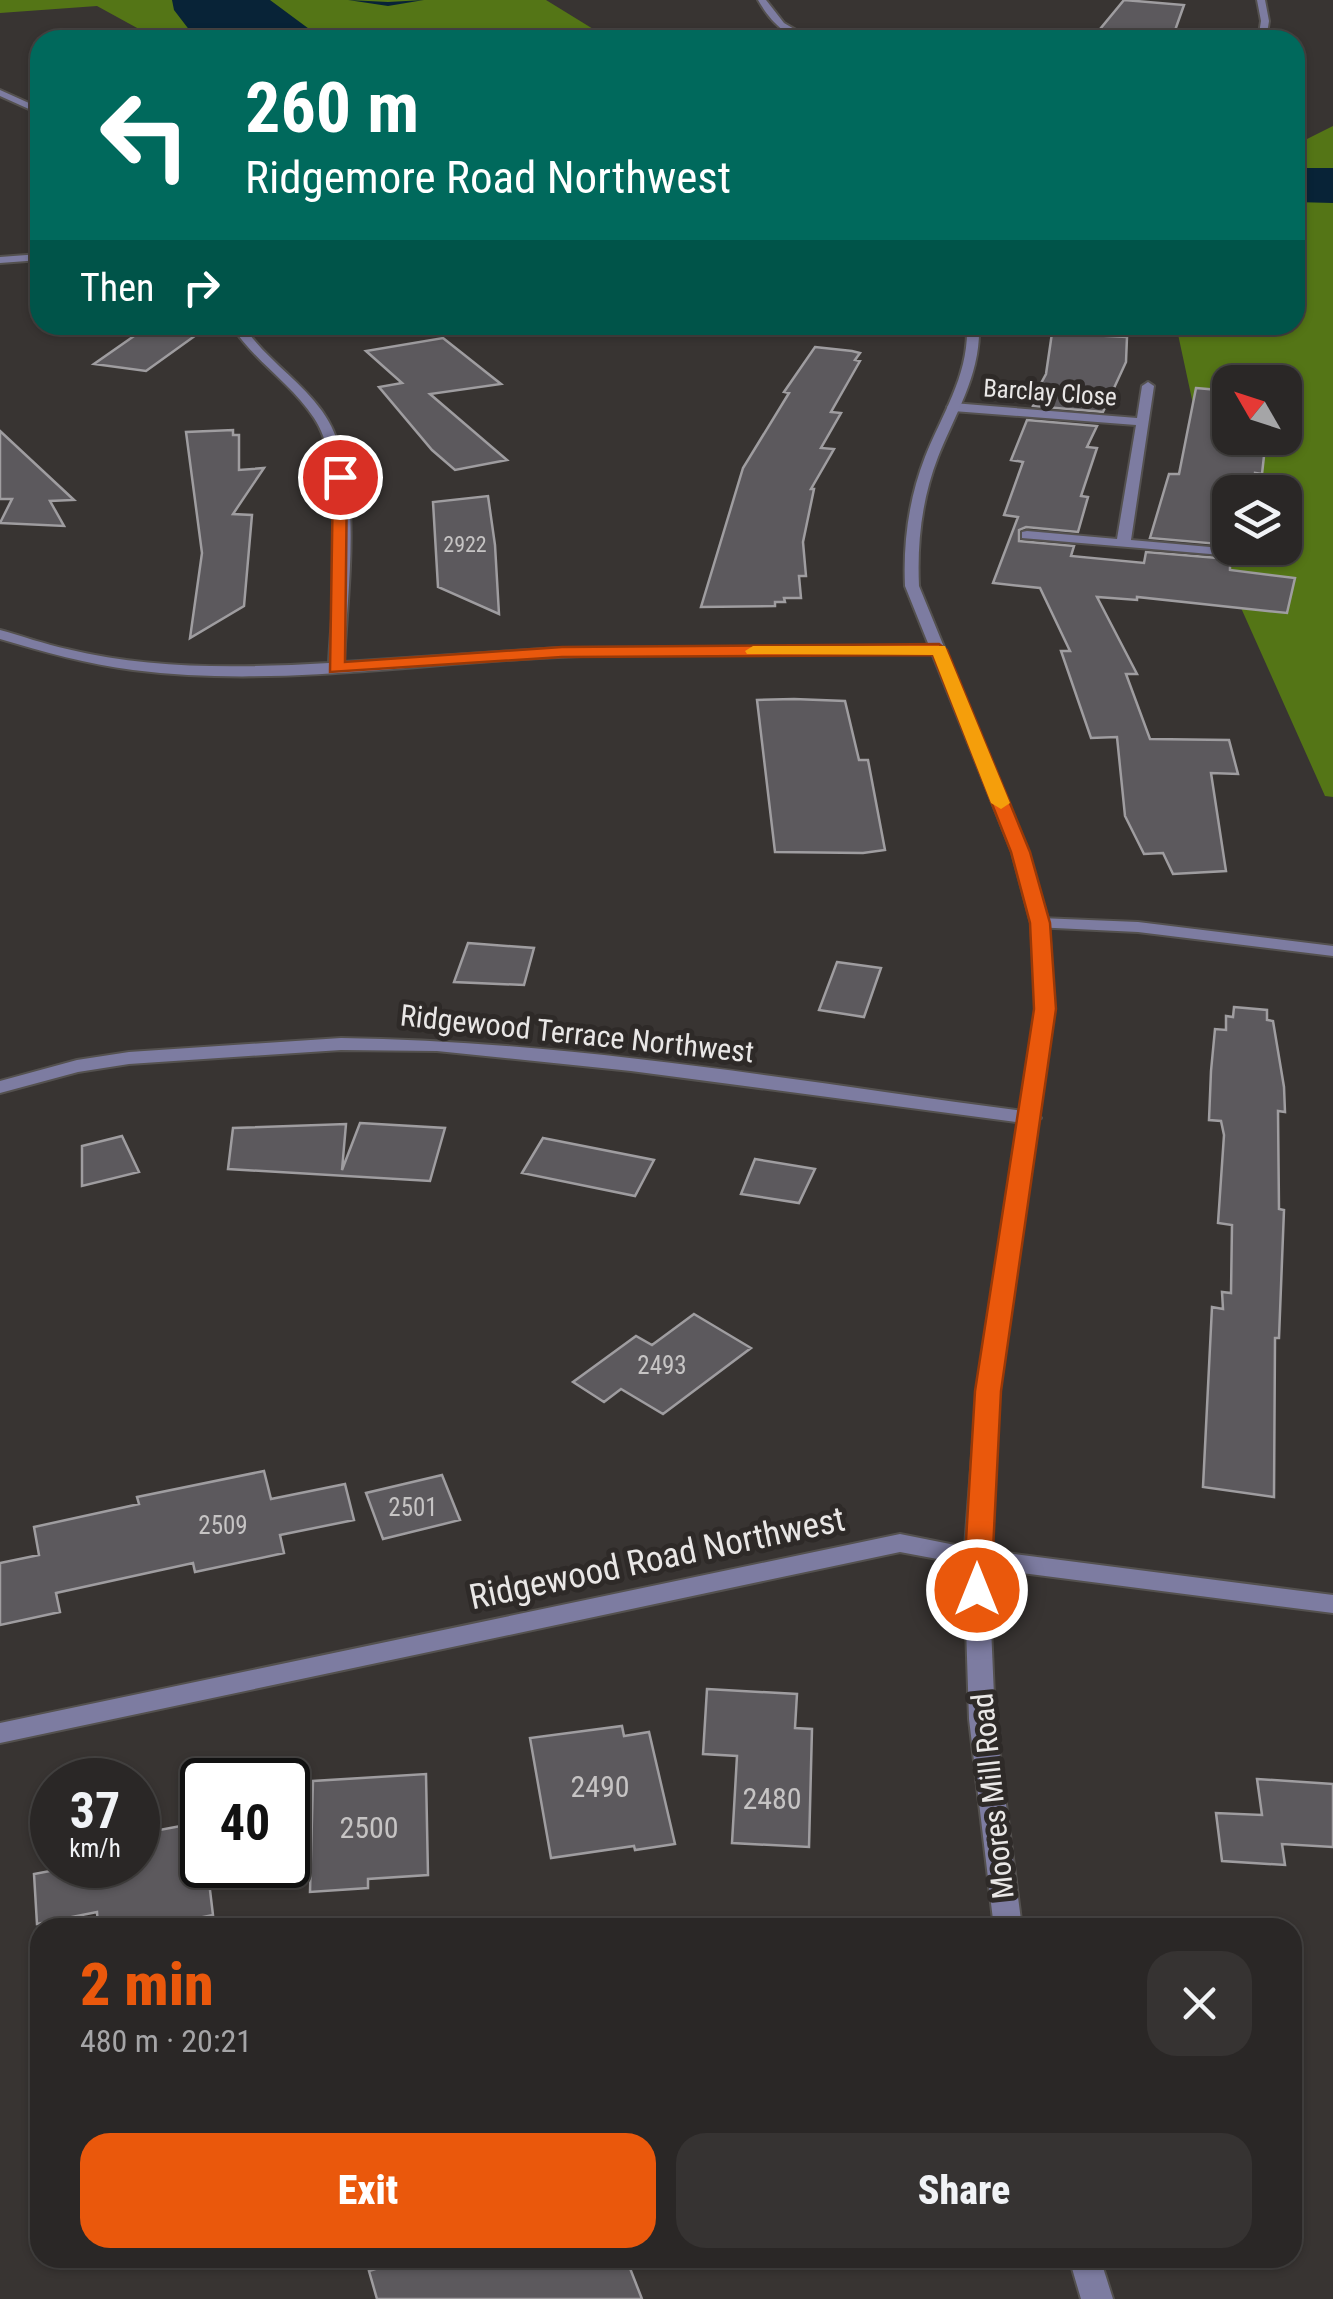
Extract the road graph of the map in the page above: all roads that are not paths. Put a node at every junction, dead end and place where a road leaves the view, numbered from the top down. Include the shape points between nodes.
1 (762, 0) edge
2 (1261, 0) edge
3 (788, 30) edge
4 (1264, 30) edge
5 (0, 93) edge
6 (30, 106) edge
7 (30, 258) edge
8 (0, 260) edge
9 (244, 335) edge
10 (973, 335) edge
11 (1148, 386) dead end
12 (953, 407) junction
13 (1143, 422) junction
14 (1027, 535) dead end
15 (1124, 541) junction
16 (1212, 550) edge
17 (0, 634) edge
18 (939, 650) junction
19 (336, 668) junction
20 (1040, 923) junction
21 (1333, 951) edge
22 (0, 1087) edge
23 (1030, 1118) junction
24 (976, 1558) junction
25 (1333, 1604) edge
26 (0, 1734) edge
27 (1007, 1918) edge
28 (1088, 2268) edge
29 (1097, 2299) edge

1 - 3 street
2 - 4 street
5 - 6 street
7 - 8 street
9 - 19 street via 310,403 334,442 340,477
10 - 12 street, Moores Mill Road via 973,359
11 - 13 street, Barclay Close
12 - 13 street, Barclay Close
12 - 18 street, Moores Mill Road via 927,470 909,542 912,586
13 - 15 street, Barclay Close
14 - 15 street
15 - 16 street
17 - 19 street via 105,661
18 - 19 street via 562,652
18 - 20 street, Moores Mill Road via 1020,852
20 - 21 street via 1138,927
20 - 23 street, Moores Mill Road via 1045,1009
22 - 23 street, Ridgewood Terrace Northwest via 129,1058 342,1044 437,1045
23 - 24 street, Moores Mill Road via 988,1391
24 - 25 street, Ridgewood Road Northwest
24 - 26 street, Ridgewood Road Northwest via 900,1543
24 - 27 street, Moores Mill Road via 982,1719
28 - 29 street

